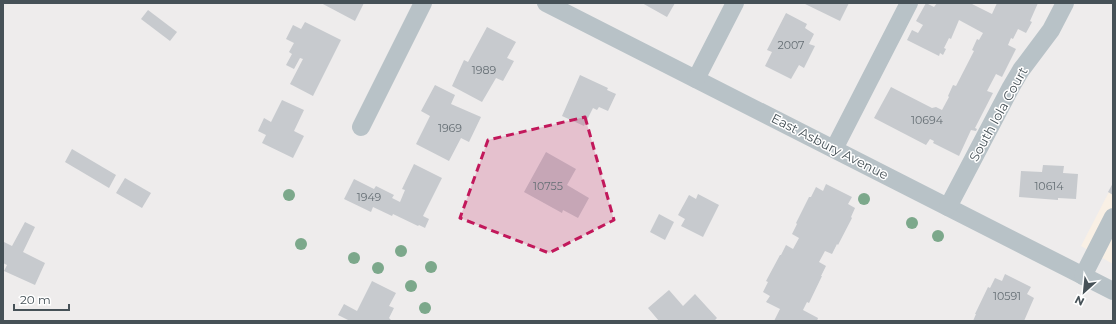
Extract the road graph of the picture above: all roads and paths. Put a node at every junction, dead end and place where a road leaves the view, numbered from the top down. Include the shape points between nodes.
1 (424, 3) edge
2 (546, 3) edge
3 (735, 3) edge
4 (909, 3) edge
5 (1065, 3) edge
6 (696, 79) junction
7 (361, 127) dead end
8 (834, 149) junction
9 (948, 207) junction
10 (1113, 217) edge
11 (1083, 276) junction
12 (1113, 291) edge

1 - 7 street
2 - 6 street, East Asbury Avenue
3 - 6 street
4 - 8 street
5 - 9 street, South Iola Court via 1051,30 1011,87
6 - 8 street, East Asbury Avenue
8 - 9 street, East Asbury Avenue
9 - 11 street, East Asbury Avenue
10 - 11 street
11 - 12 street, East Asbury Avenue

